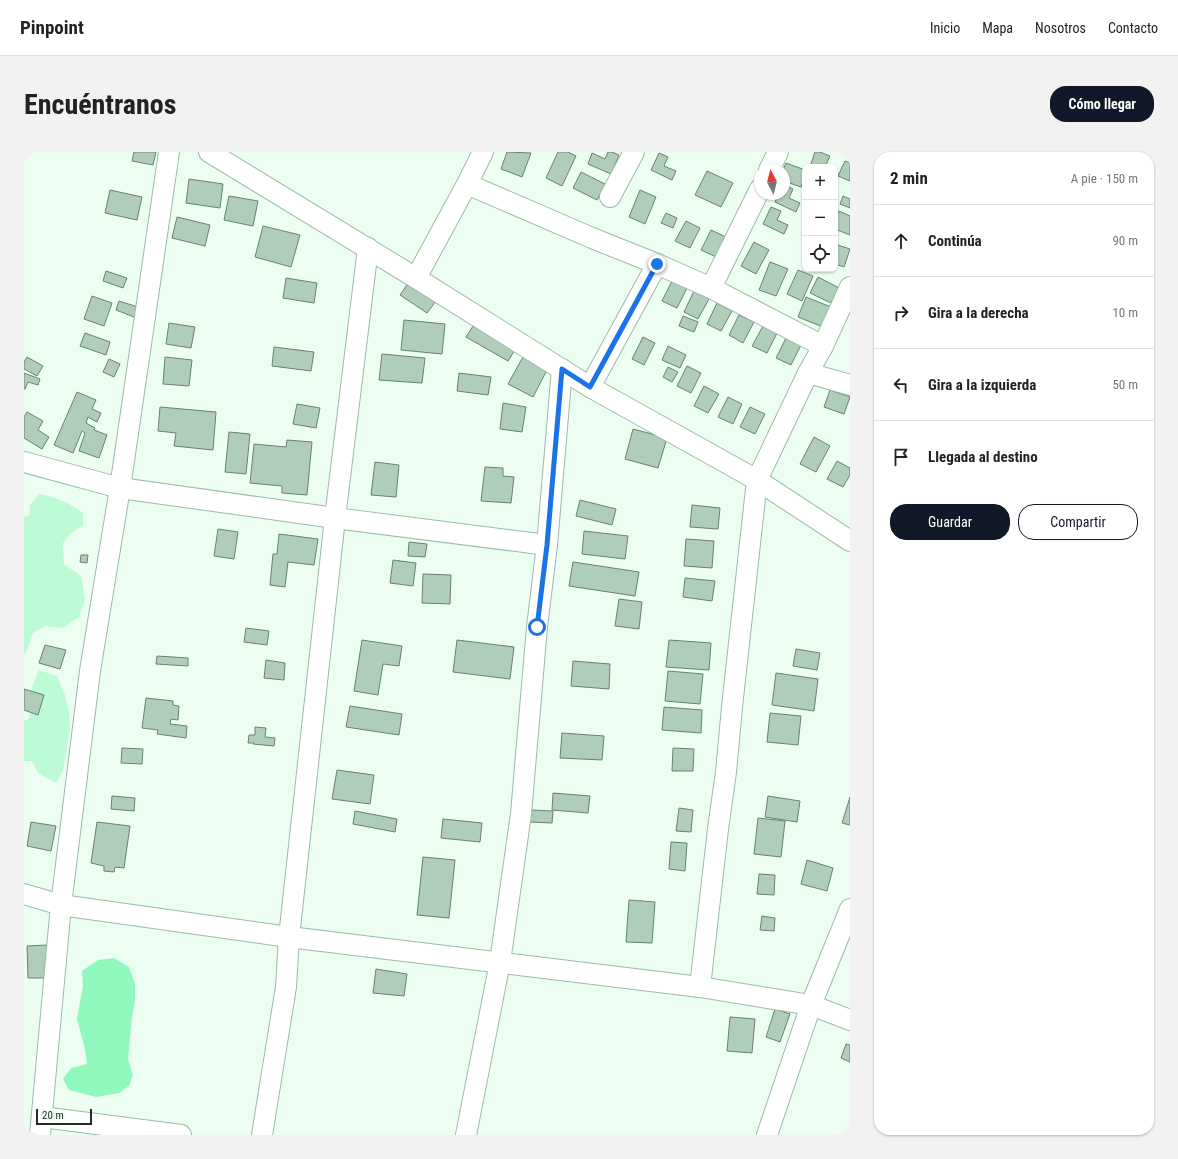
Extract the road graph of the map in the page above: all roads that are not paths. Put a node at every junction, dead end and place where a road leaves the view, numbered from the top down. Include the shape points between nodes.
1 (169, 152) edge
2 (210, 152) edge
3 (483, 152) edge
4 (634, 152) edge
5 (778, 152) edge
6 (772, 164) edge
7 (467, 184) junction
8 (610, 197) dead end
9 (755, 200) edge
10 (368, 248) junction
11 (657, 264) junction
12 (416, 278) junction
13 (850, 287) edge
14 (711, 288) junction
15 (823, 346) junction
16 (562, 369) junction
17 (808, 373) junction
18 (850, 385) edge
19 (590, 387) junction
20 (24, 462) edge
21 (757, 480) junction
22 (120, 488) junction
23 (335, 518) junction
24 (850, 541) edge
25 (547, 545) junction
26 (24, 894) edge
27 (62, 905) junction
28 (850, 908) edge
29 (289, 937) junction
30 (500, 962) junction
31 (700, 987) junction
32 (812, 1005) junction
33 (850, 1020) edge
34 (41, 1126) edge
35 (181, 1135) edge
36 (262, 1135) edge
37 (466, 1135) edge
38 (767, 1135) edge

1 - 22 street
2 - 10 street
3 - 7 street
4 - 8 street
5 - 6 street
7 - 11 street
7 - 12 street
9 - 14 street
10 - 12 street
10 - 23 street
11 - 14 street
11 - 19 street
12 - 16 street
13 - 15 street
14 - 15 street
15 - 17 street
16 - 19 street
16 - 25 street
17 - 18 street
17 - 21 street
19 - 21 street
20 - 22 street
21 - 24 street
21 - 31 street
22 - 23 street
22 - 27 street via 90,671
23 - 25 street
23 - 29 street
25 - 30 street via 537,627 521,814
26 - 27 street
27 - 29 street
27 - 34 street
28 - 32 street
29 - 30 street
29 - 36 street via 286,987
30 - 31 street
30 - 37 street
31 - 32 street
32 - 33 street
32 - 38 street
34 - 35 street

